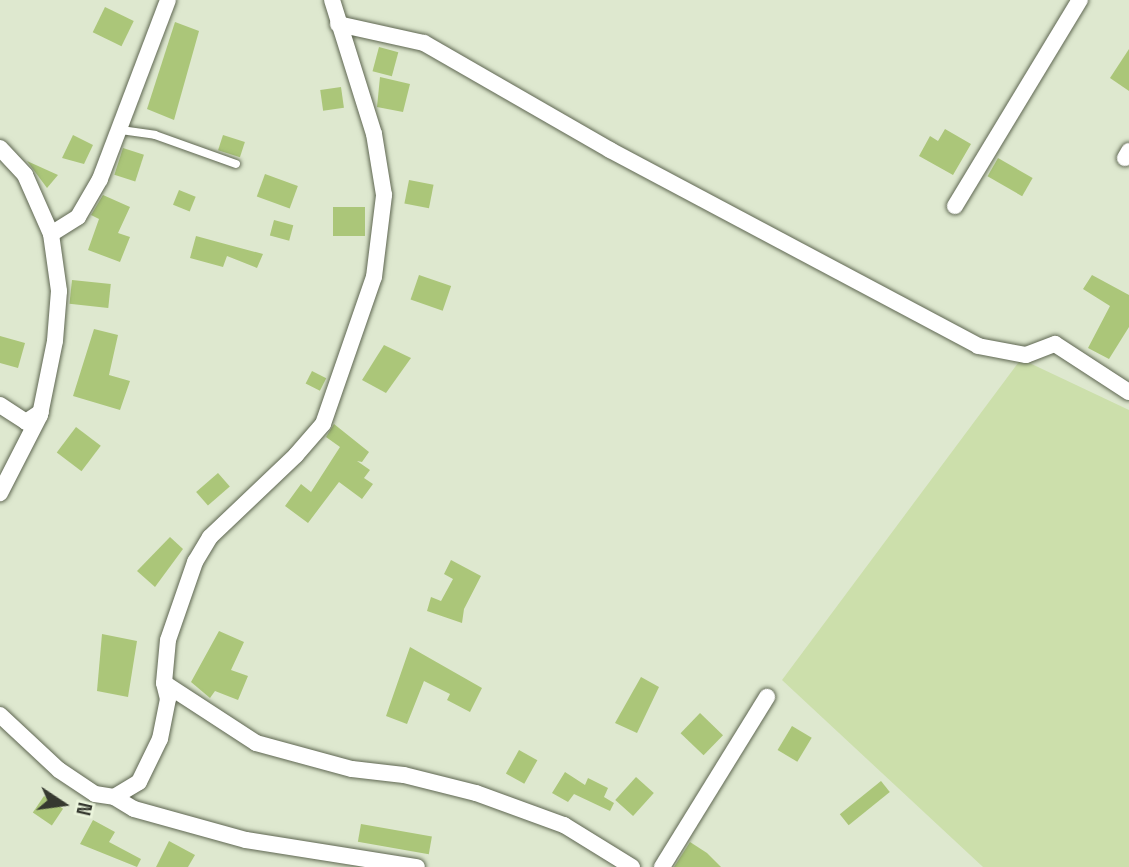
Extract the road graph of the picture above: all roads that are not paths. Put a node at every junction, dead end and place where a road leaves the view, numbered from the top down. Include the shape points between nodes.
1 (167, 0) edge
2 (331, 0) edge
3 (1080, 0) edge
4 (338, 24) junction
5 (121, 130) junction
6 (0, 148) edge
7 (236, 163) dead end
8 (955, 206) dead end
9 (51, 234) junction
10 (1129, 392) edge
11 (0, 405) edge
12 (41, 412) junction
13 (0, 492) edge
14 (164, 683) junction
15 (767, 698) dead end
16 (0, 715) edge
17 (114, 797) junction
18 (417, 867) edge
19 (632, 867) edge
20 (662, 867) edge

1 - 5 street
2 - 4 street
3 - 8 street
4 - 10 street via 424,43 610,150 978,346 1026,355 1055,344
4 - 14 street via 374,134 384,195 374,277 323,424 210,537 195,562 168,640
5 - 7 lane via 155,135
5 - 9 street via 78,217
6 - 9 street via 25,175
9 - 12 street via 59,291
11 - 12 street via 26,422
12 - 13 street
14 - 17 street via 166,714 151,764 139,782
14 - 19 street via 256,743 352,769 404,775 476,793 564,825
15 - 20 street
16 - 17 street via 59,771 95,794
17 - 18 street via 145,812 246,840

